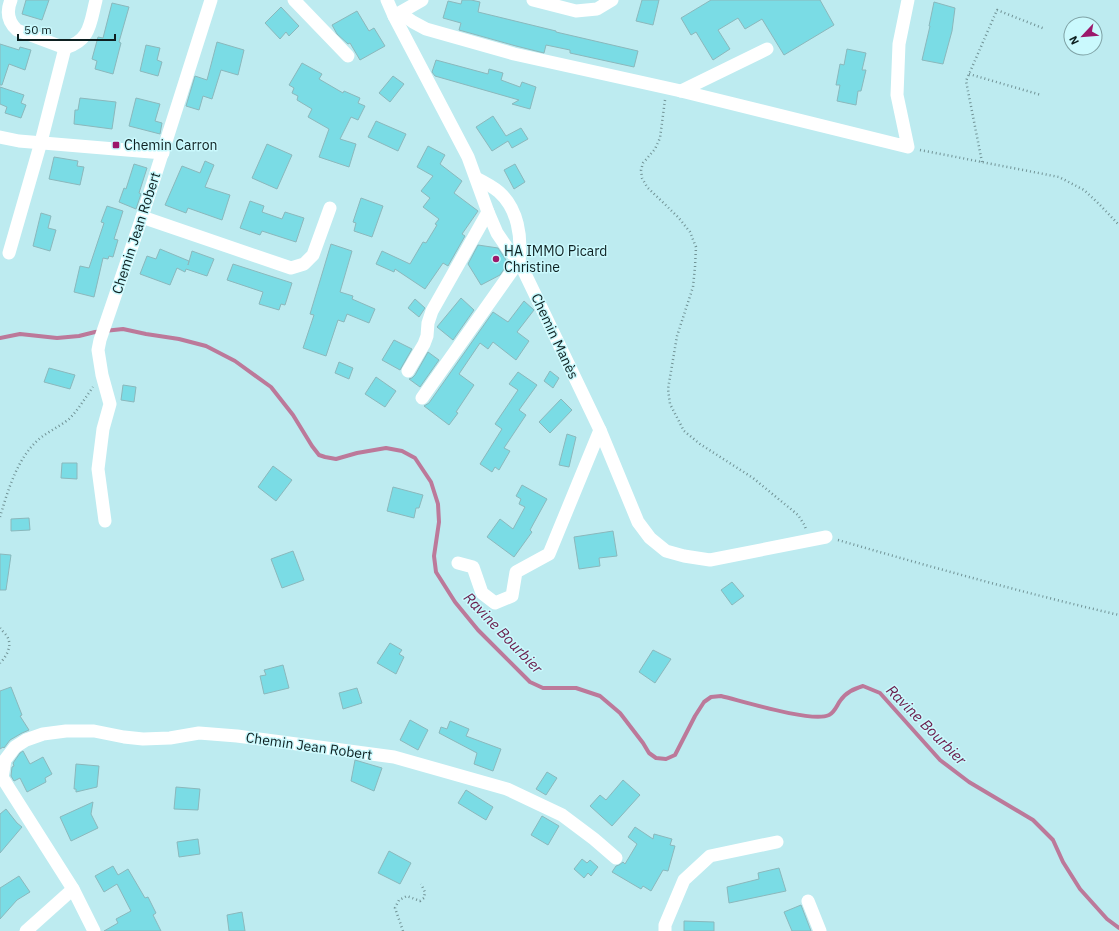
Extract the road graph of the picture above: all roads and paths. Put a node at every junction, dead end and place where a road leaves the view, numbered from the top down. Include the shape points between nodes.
1 (11, 0) edge
2 (96, 0) edge
3 (211, 0) edge
4 (294, 0) edge
5 (387, 0) edge
6 (422, 0) edge
7 (533, 0) edge
8 (612, 0) edge
9 (908, 0) edge
10 (397, 15) junction
11 (1044, 29) dead end
12 (65, 48) junction
13 (767, 49) dead end
14 (348, 56) dead end
15 (969, 74) junction
16 (666, 88) junction
17 (681, 91) junction
18 (1042, 95) dead end
19 (0, 137) edge
20 (41, 142) junction
21 (908, 147) junction
22 (163, 153) junction
23 (982, 162) junction
24 (476, 178) junction
25 (330, 208) dead end
26 (488, 212) junction
27 (142, 217) junction
28 (1119, 225) edge
29 (8, 253) dead end
30 (519, 261) junction
31 (408, 371) dead end
32 (102, 375) junction
33 (422, 398) dead end
34 (600, 430) junction
35 (0, 517) edge
36 (105, 521) dead end
37 (826, 537) joint
38 (808, 540) junction
39 (458, 563) dead end
40 (1119, 615) edge
41 (0, 628) edge
42 (0, 663) edge
43 (1, 776) edge
44 (777, 842) dead end
45 (616, 858) dead end
46 (421, 884) dead end
47 (73, 889) junction
48 (808, 901) dead end
49 (26, 931) edge
50 (94, 931) edge
51 (403, 931) edge
52 (665, 931) edge
53 (820, 931) edge

1 - 12 street via 8,7 10,20 17,30
2 - 12 street via 84,37
3 - 22 street, Chemin Jean Robert
4 - 14 street
5 - 10 street, Chemin Manès
6 - 10 street
7 - 8 street via 576,12 597,9
9 - 21 street via 900,44 897,94
10 - 16 street via 426,29 514,54
10 - 24 street, Chemin Manès
11 - 15 path via 997,10
12 - 20 street
13 - 17 street
15 - 18 path
15 - 23 path via 966,81
16 - 17 street
16 - 38 path via 660,138 640,170 647,186 690,232 696,247 693,286 677,336 668,389 670,404 684,431 753,478 798,516 805,526
17 - 21 street
19 - 20 street
20 - 22 street
20 - 29 street
21 - 23 path
22 - 27 street, Chemin Jean Robert
23 - 28 path via 1059,177 1084,190
24 - 26 street, Chemin Manès
24 - 30 street via 500,193 513,211 520,238
25 - 27 street via 313,255 304,264 291,268
26 - 30 street, Chemin Manès via 497,232
26 - 31 street via 432,312 424,344
27 - 32 street, Chemin Jean Robert via 100,340 98,350
30 - 33 street
30 - 34 street, Chemin Manès
32 - 35 path via 77,410 37,441 26,455 10,482
32 - 36 street, Chemin Jean Robert via 110,404 103,429 98,469
34 - 38 street, Chemin Manès via 638,522 650,538 666,551 710,560
34 - 39 street via 549,554 516,572 512,596 495,603 482,593 473,567
37 - 38 street, Chemin Manès
37 - 40 path via 944,571
41 - 42 path via 10,646
43 - 45 street, Chemin Jean Robert via 5,760 15,747 43,734 94,731 143,739 170,738 199,732 245,737 394,757 506,790 562,815
43 - 47 street, Chemin Jean Robert
44 - 52 street via 710,856 684,880 665,925
46 - 51 path via 425,892 424,898 420,901 406,896 399,900 395,908
47 - 49 street
47 - 50 street, Chemin Jean Robert
48 - 53 street

